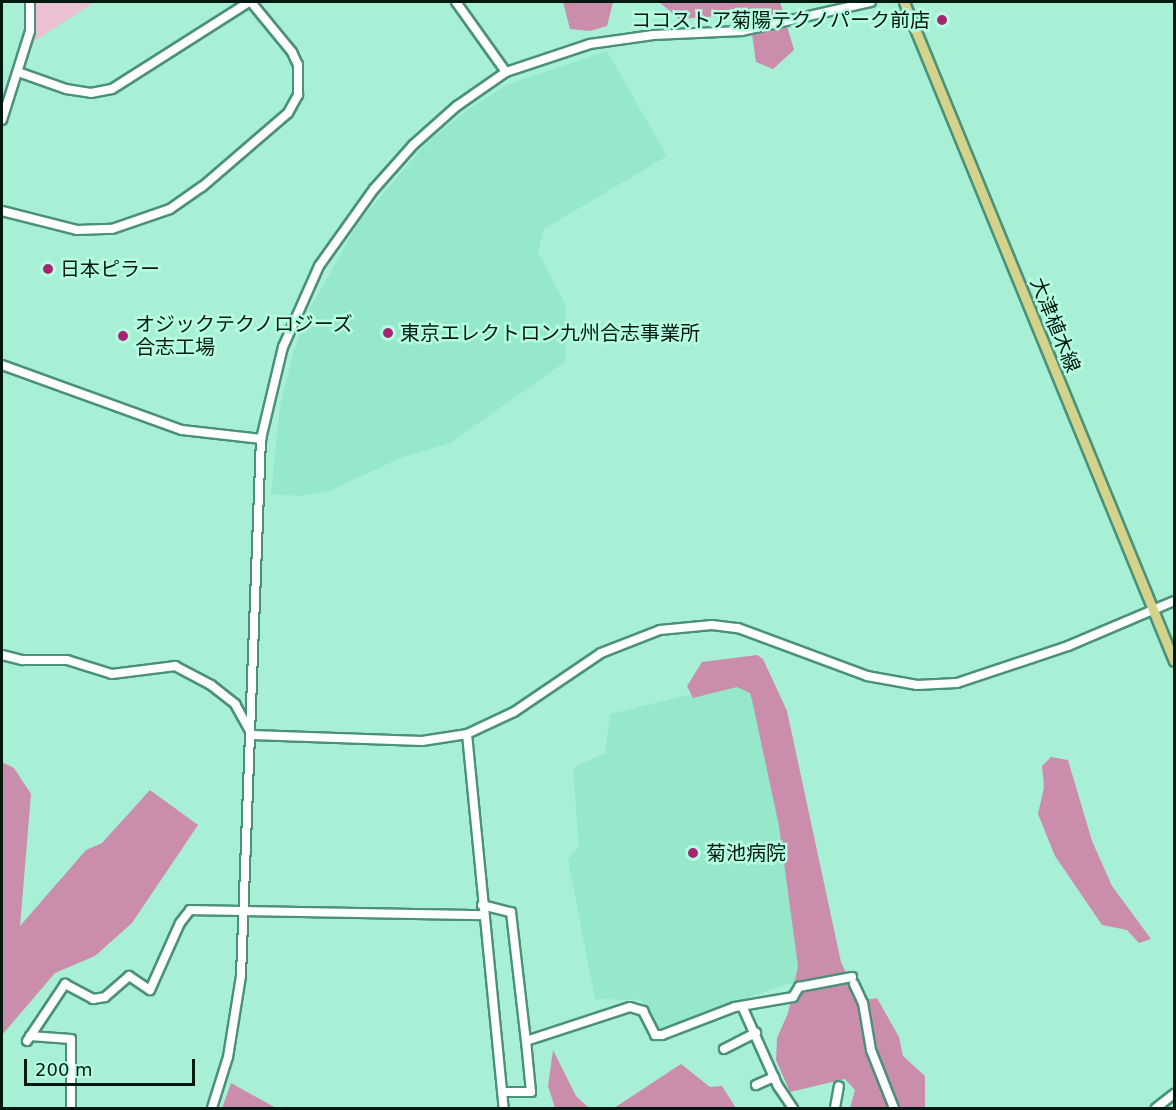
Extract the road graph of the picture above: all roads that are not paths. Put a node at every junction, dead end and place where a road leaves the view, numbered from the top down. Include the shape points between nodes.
1 (30, 2) edge
2 (250, 2) edge
3 (456, 2) edge
4 (871, 2) edge
5 (904, 2) edge
6 (18, 72) junction
7 (506, 72) junction
8 (2, 120) edge
9 (2, 211) edge
10 (2, 365) edge
11 (261, 439) junction
12 (1174, 601) edge
13 (1154, 610) junction
14 (2, 655) edge
15 (1174, 661) edge
16 (467, 734) junction
17 (252, 735) junction
18 (482, 905) junction
19 (245, 910) junction
20 (482, 915) junction
21 (742, 1006) junction
22 (756, 1033) junction
23 (526, 1041) junction
24 (724, 1049) dead end
25 (772, 1078) junction
26 (756, 1085) dead end
27 (839, 1086) dead end
28 (772, 1089) dead end
29 (504, 1092) junction
30 (1174, 1094) edge
31 (71, 1108) edge
32 (212, 1108) edge
33 (504, 1108) edge
34 (793, 1108) edge
35 (835, 1108) edge
36 (894, 1108) edge
37 (1156, 1108) edge

1 - 6 street via 30,31
2 - 6 street via 112,89 91,93 66,89
2 - 9 street via 292,52 298,65 298,95 288,113 202,187 170,209 112,229 77,230
3 - 7 street
4 - 7 street via 752,30 653,35 590,44
5 - 13 main road, 大津植木線
6 - 8 street
7 - 11 street via 457,106 413,145 374,189 319,266 283,348
10 - 11 street via 182,430
11 - 17 street
12 - 13 street
13 - 15 main road, 大津植木線
13 - 16 street via 992,674 947,684 917,685 867,676 738,628 712,625 660,630 601,653 514,712
14 - 17 street via 22,660 76,661 112,674 175,666 236,704
16 - 17 street via 422,741
16 - 18 street
17 - 19 street
18 - 20 street
18 - 23 street via 511,912
19 - 20 street
19 - 31 street via 190,910 180,923 150,990 129,976 105,997 93,999 65,984 29,1039 71,1039
19 - 32 street via 236,1021
20 - 29 street
21 - 22 street
21 - 23 street via 656,1035 643,1011 630,1007
21 - 36 street via 793,997 799,987 853,981 863,1003 871,1050
22 - 24 street
22 - 25 street
23 - 29 street via 531,1092
25 - 26 street
25 - 28 street
25 - 34 street
27 - 35 street
29 - 33 street
30 - 37 street

